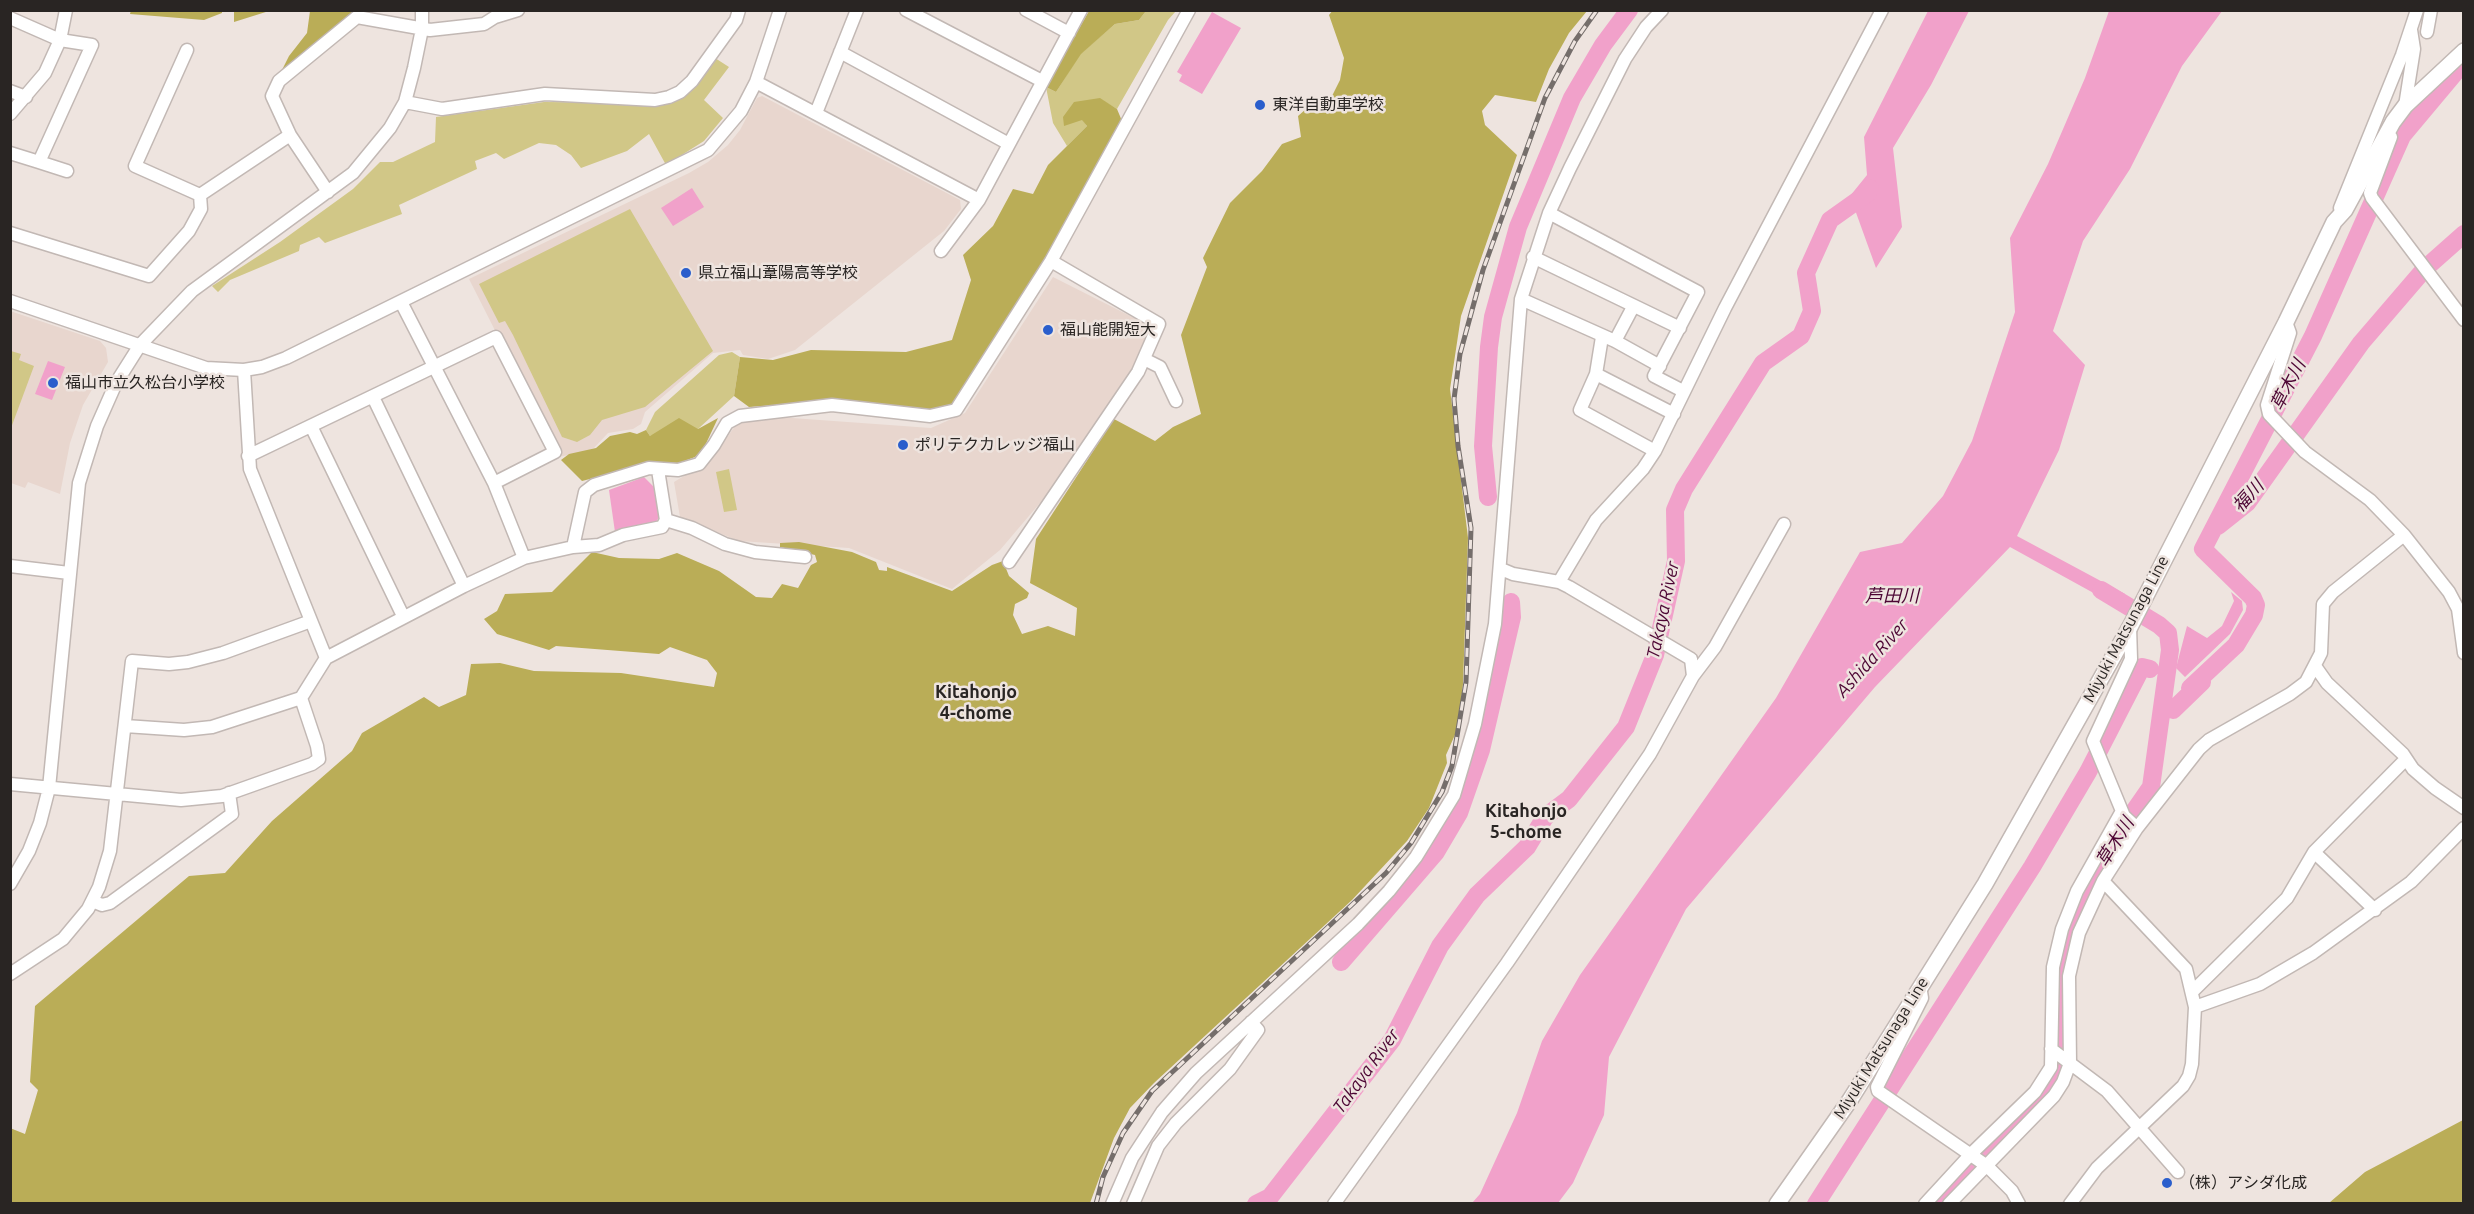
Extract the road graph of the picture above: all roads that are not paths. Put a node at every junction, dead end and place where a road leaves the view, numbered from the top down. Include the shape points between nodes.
1 (66, 10) edge
2 (422, 10) edge
3 (518, 10) edge
4 (739, 10) edge
5 (780, 10) edge
6 (857, 10) edge
7 (906, 10) edge
8 (1026, 10) edge
9 (1081, 10) edge
10 (1189, 10) edge
11 (1662, 10) edge
12 (1882, 10) edge
13 (2417, 10) edge
14 (2432, 10) edge
15 (10, 18) edge
16 (2411, 28) junction
17 (422, 29) junction
18 (2427, 32) dead end
19 (1069, 33) junction
20 (60, 40) junction
21 (187, 50) dead end
22 (2463, 51) edge
23 (840, 52) junction
24 (1042, 81) junction
25 (756, 82) junction
26 (10, 91) edge
27 (26, 97) junction
28 (405, 102) junction
29 (2405, 106) junction
30 (816, 113) junction
31 (10, 114) edge
32 (2393, 122) junction
33 (290, 135) junction
34 (1009, 144) junction
35 (10, 153) edge
36 (39, 162) junction
37 (67, 171) dead end
38 (328, 192) junction
39 (200, 195) junction
40 (979, 200) junction
41 (1549, 213) junction
42 (2334, 222) junction
43 (10, 233) edge
44 (942, 252) dead end
45 (1533, 257) junction
46 (1051, 261) junction
47 (1521, 298) junction
48 (10, 301) edge
49 (401, 302) junction
50 (1633, 307) junction
51 (2463, 320) edge
52 (2286, 322) junction
53 (1680, 328) junction
54 (1602, 337) junction
55 (1616, 341) junction
56 (141, 345) junction
57 (1144, 359) junction
58 (1660, 366) junction
59 (433, 368) junction
60 (244, 370) junction
61 (1596, 374) junction
62 (1683, 391) junction
63 (373, 397) junction
64 (1176, 402) dead end
65 (1674, 414) junction
66 (311, 426) junction
67 (1655, 451) junction
68 (249, 456) junction
69 (658, 470) junction
70 (494, 483) junction
71 (666, 520) junction
72 (1784, 524) dead end
73 (2404, 535) junction
74 (573, 547) junction
75 (805, 557) dead end
76 (524, 558) junction
77 (1008, 562) dead end
78 (10, 566) edge
79 (1501, 569) junction
80 (69, 573) junction
81 (1564, 584) junction
82 (464, 586) junction
83 (403, 616) junction
84 (311, 621) junction
85 (2130, 627) junction
86 (2463, 653) edge
87 (326, 657) junction
88 (2314, 666) junction
89 (1693, 676) junction
90 (301, 698) junction
91 (125, 726) junction
92 (2406, 759) junction
93 (10, 784) edge
94 (49, 788) junction
95 (229, 793) junction
96 (116, 794) junction
97 (2463, 808) edge
98 (2129, 820) junction
99 (2463, 828) edge
100 (2314, 852) junction
101 (2103, 881) junction
102 (10, 884) edge
103 (92, 901) junction
104 (2375, 910) junction
105 (2070, 931) junction
106 (10, 974) edge
107 (1920, 986) junction
108 (2193, 991) junction
109 (2195, 1007) junction
110 (1251, 1022) junction
111 (2054, 1051) junction
112 (2069, 1062) junction
113 (2140, 1129) junction
114 (1979, 1160) junction
115 (2178, 1172) dead end
116 (1112, 1203) edge
117 (1133, 1203) edge
118 (1334, 1203) edge
119 (1777, 1203) edge
120 (1925, 1203) edge
121 (1949, 1203) edge
122 (2019, 1203) edge
123 (2070, 1203) edge

1 - 20 street
2 - 17 street
3 - 17 street via 484,24
4 - 28 street via 736,20 692,81 669,97 655,100 545,94 442,109
5 - 25 street
6 - 23 street
7 - 24 street
8 - 19 street
9 - 19 street
10 - 46 street
11 - 41 street via 1625,59
12 - 62 street
13 - 16 street
14 - 18 street
15 - 20 street
16 - 29 street via 2414,49
16 - 42 street
17 - 28 street
17 - 33 street via 357,17 279,81 272,96
19 - 24 street
20 - 27 street via 45,73
20 - 36 street via 92,45
21 - 39 street via 135,166
22 - 29 main road, Miyuki Matsunaga Line
23 - 30 street
23 - 34 street
24 - 34 street
25 - 30 street
25 - 49 street via 741,111 708,150
26 - 27 street
27 - 31 street
28 - 38 street via 390,128 360,164
29 - 32 main road, Miyuki Matsunaga Line
30 - 40 street
32 - 42 main road, Miyuki Matsunaga Line via 2345,210
32 - 51 street via 2370,193
33 - 38 street
33 - 39 street
34 - 40 street
35 - 36 street
36 - 37 street
38 - 56 street via 192,291
39 - 43 street via 201,209 189,231 149,276
40 - 44 street
41 - 45 street
41 - 53 street via 1698,292
42 - 52 main road, Miyuki Matsunaga Line
45 - 47 street
45 - 50 street
46 - 57 street via 1159,324
46 - 69 street via 956,410 930,416 832,405 740,416 728,423 699,464
47 - 54 street
47 - 79 street
48 - 56 street
49 - 59 street
49 - 60 street via 286,358
50 - 53 street
50 - 55 street
52 - 73 street via 2290,333 2267,405 2271,416 2305,452 2370,500
52 - 85 main road, Miyuki Matsunaga Line
53 - 58 street
54 - 55 street
54 - 61 street
55 - 58 street
56 - 60 street via 206,368
56 - 80 street via 116,383 79,483
57 - 64 street via 1160,367
57 - 77 street
58 - 62 street via 1654,376
59 - 63 street
59 - 70 street
59 - 70 street via 496,337 555,452
60 - 68 street
61 - 65 street
61 - 67 street via 1580,410
62 - 65 street
63 - 66 street
63 - 82 street
65 - 67 street
66 - 68 street
66 - 83 street
67 - 81 street via 1596,520
68 - 84 street via 250,469
69 - 71 street
69 - 74 street via 649,468 594,485 585,492
70 - 76 street
71 - 74 street via 662,527
71 - 75 street via 755,552
72 - 89 street via 1715,647
73 - 86 street via 2458,609
73 - 88 street via 2333,592 2324,604 2321,653
74 - 76 street
76 - 82 street
78 - 80 street
79 - 81 street
79 - 110 street via 1495,624 1475,724 1450,802 1416,857 1389,891
80 - 94 street
81 - 89 street via 1691,659
82 - 83 street
83 - 87 street
84 - 87 street
84 - 91 street via 188,662 132,661
85 - 98 street via 2131,659 2093,741
85 - 107 main road, Miyuki Matsunaga Line via 1985,884
87 - 90 street
88 - 92 street
88 - 98 street via 2306,681 2290,694 2199,748
89 - 118 street via 1643,764 1507,963
90 - 91 street via 212,727 184,730
90 - 95 street via 319,759
91 - 96 street
92 - 97 street via 2434,788
92 - 100 street
93 - 94 street
94 - 96 street
94 - 102 street via 29,851
95 - 96 street via 181,800
95 - 103 street via 232,814 110,903
96 - 103 street via 106,868
98 - 101 street
98 - 105 street via 2077,891
99 - 104 street via 2411,882
100 - 104 street
100 - 108 street via 2288,898
101 - 105 street
101 - 108 street via 2186,969
103 - 106 street via 63,939
104 - 109 street via 2260,984
105 - 111 street via 2052,967
105 - 112 street
107 - 114 street via 1922,998 1877,1087 1883,1096
107 - 119 main road, Miyuki Matsunaga Line via 1850,1100
108 - 109 street
109 - 113 street via 2189,1076
110 - 116 street via 1196,1073 1162,1112 1132,1158
110 - 117 street via 1257,1030 1230,1069 1158,1146
111 - 112 street
111 - 114 street via 2051,1067 2036,1092
112 - 113 street via 2107,1091
112 - 114 street via 2054,1096
113 - 115 street
113 - 123 street via 2097,1168
114 - 120 street
114 - 121 street
114 - 122 street via 2012,1191

